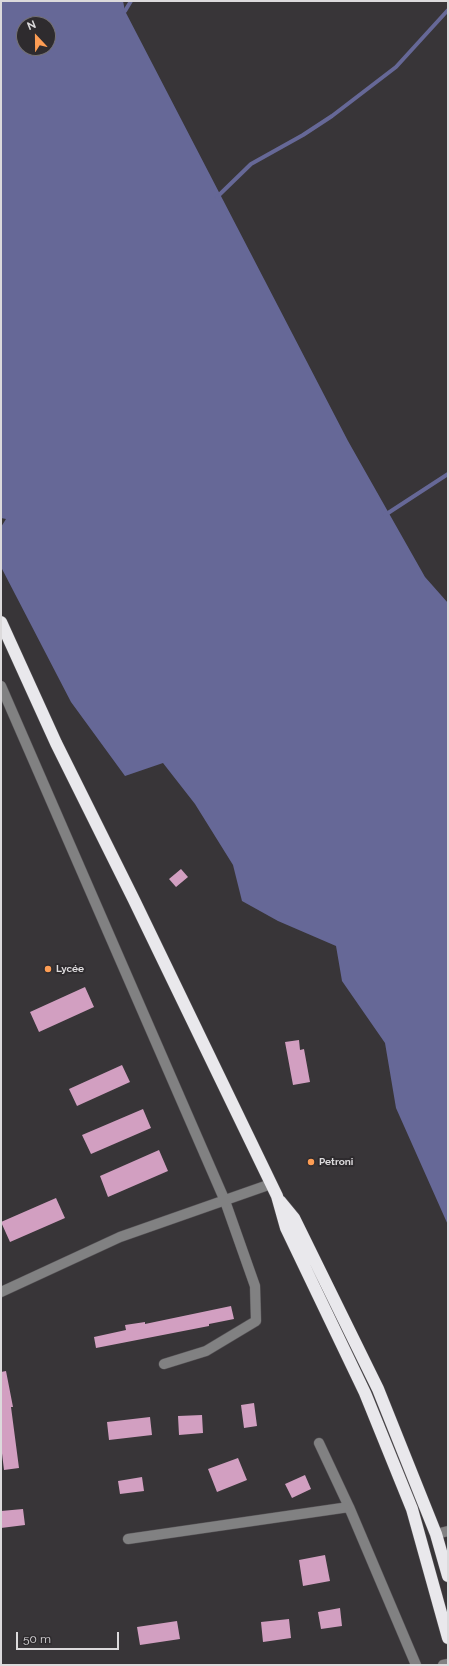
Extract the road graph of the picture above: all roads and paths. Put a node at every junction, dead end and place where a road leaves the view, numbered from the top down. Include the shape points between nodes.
1 (1, 622) edge
2 (1, 686) edge
3 (270, 1184) junction
4 (277, 1196) junction
5 (225, 1201) junction
6 (1, 1292) edge
7 (164, 1364) dead end
8 (319, 1443) dead end
9 (349, 1507) junction
10 (442, 1532) edge
11 (128, 1538) dead end
12 (448, 1576) edge
13 (448, 1638) edge
14 (448, 1664) edge
15 (416, 1665) edge
16 (444, 1665) edge

1 - 3 highway via 56,742
2 - 5 street
3 - 4 highway
3 - 5 street
4 - 10 highway via 294,1218 378,1389
4 - 13 highway via 286,1228 365,1393 412,1509
5 - 6 street via 120,1237
5 - 7 street via 255,1286 256,1322 206,1351
8 - 9 street
9 - 11 street
9 - 15 street
10 - 12 highway
14 - 16 street

